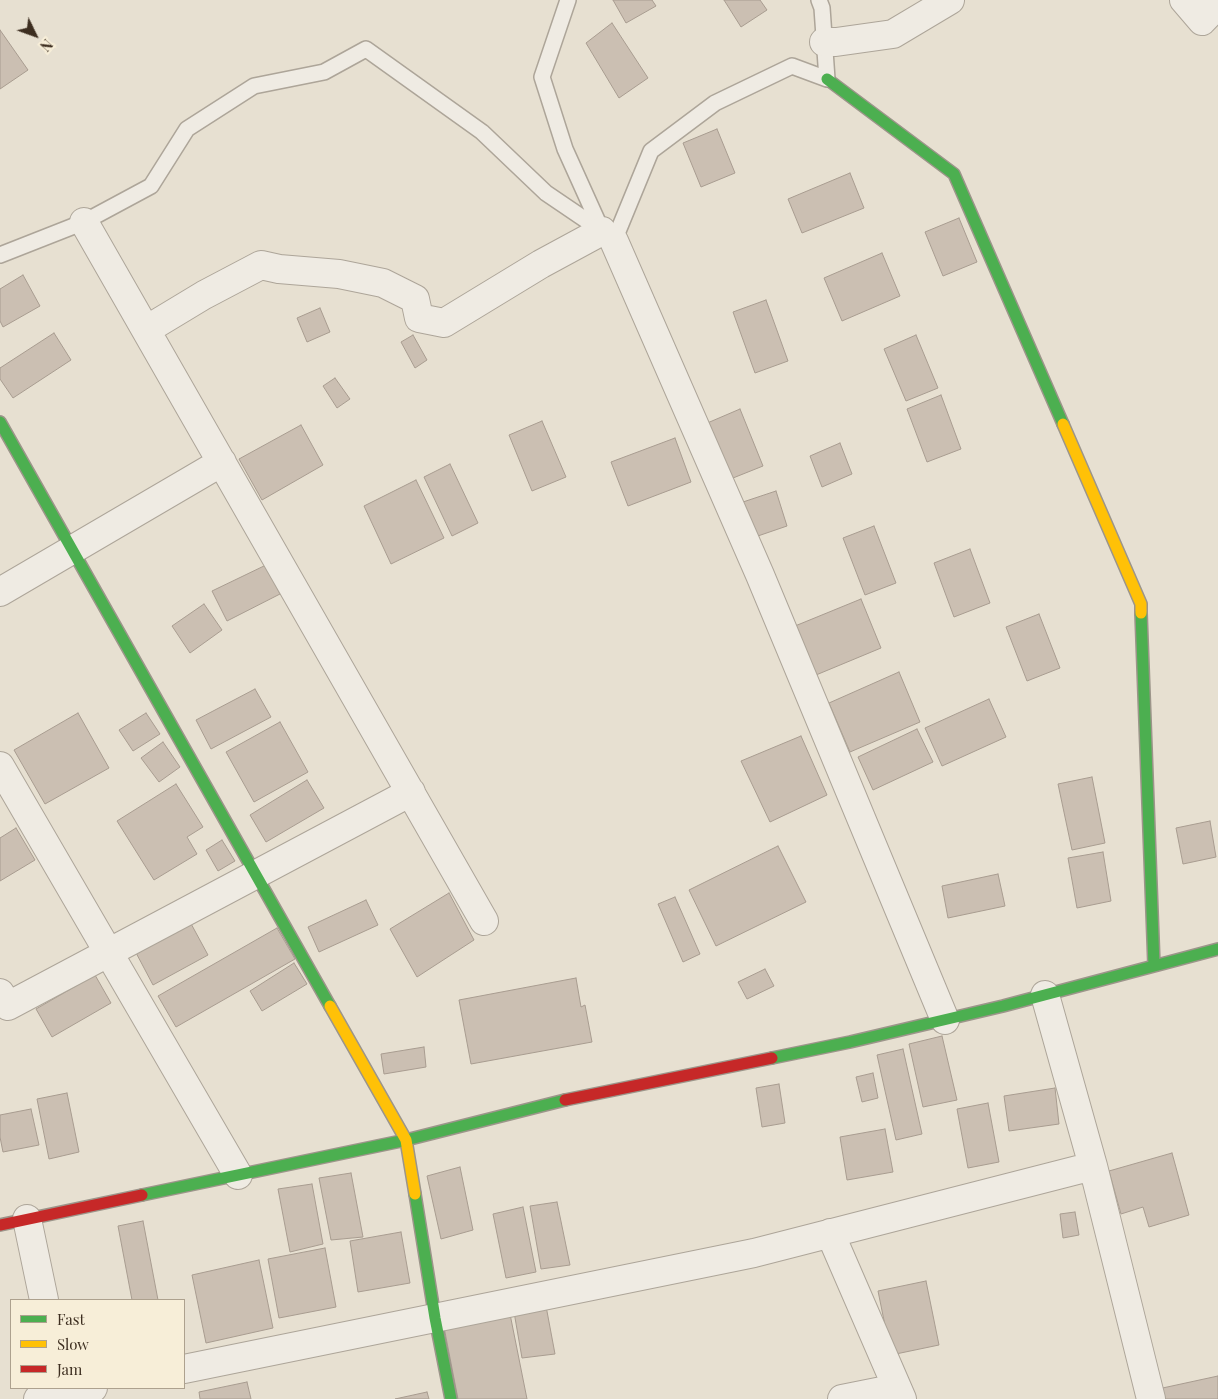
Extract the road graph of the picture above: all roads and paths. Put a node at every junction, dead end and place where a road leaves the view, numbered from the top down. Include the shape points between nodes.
1 (568, 0) edge
2 (819, 0) edge
3 (950, 0) edge
4 (1184, 0) edge
5 (1218, 4) edge
6 (824, 42) junction
7 (827, 79) junction
8 (84, 222) junction
9 (608, 236) junction
10 (0, 255) edge
11 (146, 330) junction
12 (0, 422) edge
13 (222, 462) junction
14 (72, 550) junction
15 (0, 592) edge
16 (0, 766) edge
17 (411, 792) junction
18 (256, 874) junction
19 (484, 921) dead end
20 (1218, 949) edge
21 (108, 952) junction
22 (1154, 966) junction
23 (0, 993) edge
24 (1045, 995) junction
25 (945, 1020) junction
26 (406, 1140) junction
27 (1093, 1166) junction
28 (238, 1176) junction
29 (27, 1219) junction
30 (0, 1225) edge
31 (830, 1233) junction
32 (44, 1299) edge
33 (435, 1318) junction
34 (185, 1369) edge
35 (87, 1389) edge
36 (64, 1393) edge
37 (899, 1393) edge
38 (38, 1399) edge
39 (451, 1399) edge
40 (842, 1399) edge
41 (1151, 1399) edge

1 - 9 lane via 542,76 565,149
2 - 6 lane
3 - 6 street via 893,34
4 - 5 street via 1202,21
6 - 7 lane
7 - 9 lane via 792,66 715,103 651,151
7 - 22 street via 954,174 1141,604
8 - 9 lane via 151,186 188,129 254,86 324,72 366,49 482,132 546,193
8 - 10 lane
8 - 11 street
9 - 11 street via 541,264 444,323 419,318 415,299 383,283 261,265
9 - 25 street via 760,576
11 - 13 street
12 - 14 street
13 - 14 street
13 - 17 street
14 - 15 street
14 - 18 street
16 - 21 street
17 - 18 street
17 - 19 street
18 - 21 street
18 - 26 street
20 - 22 street
21 - 23 street via 8,1006
21 - 28 street
22 - 24 street
24 - 25 street
24 - 27 street
25 - 26 street via 566,1100
26 - 28 street
26 - 33 street
27 - 31 street
27 - 41 street
28 - 29 street
29 - 30 street
29 - 32 street
31 - 33 street via 754,1253
31 - 37 street
33 - 34 street
33 - 39 street
35 - 36 street
36 - 38 street
37 - 40 street

